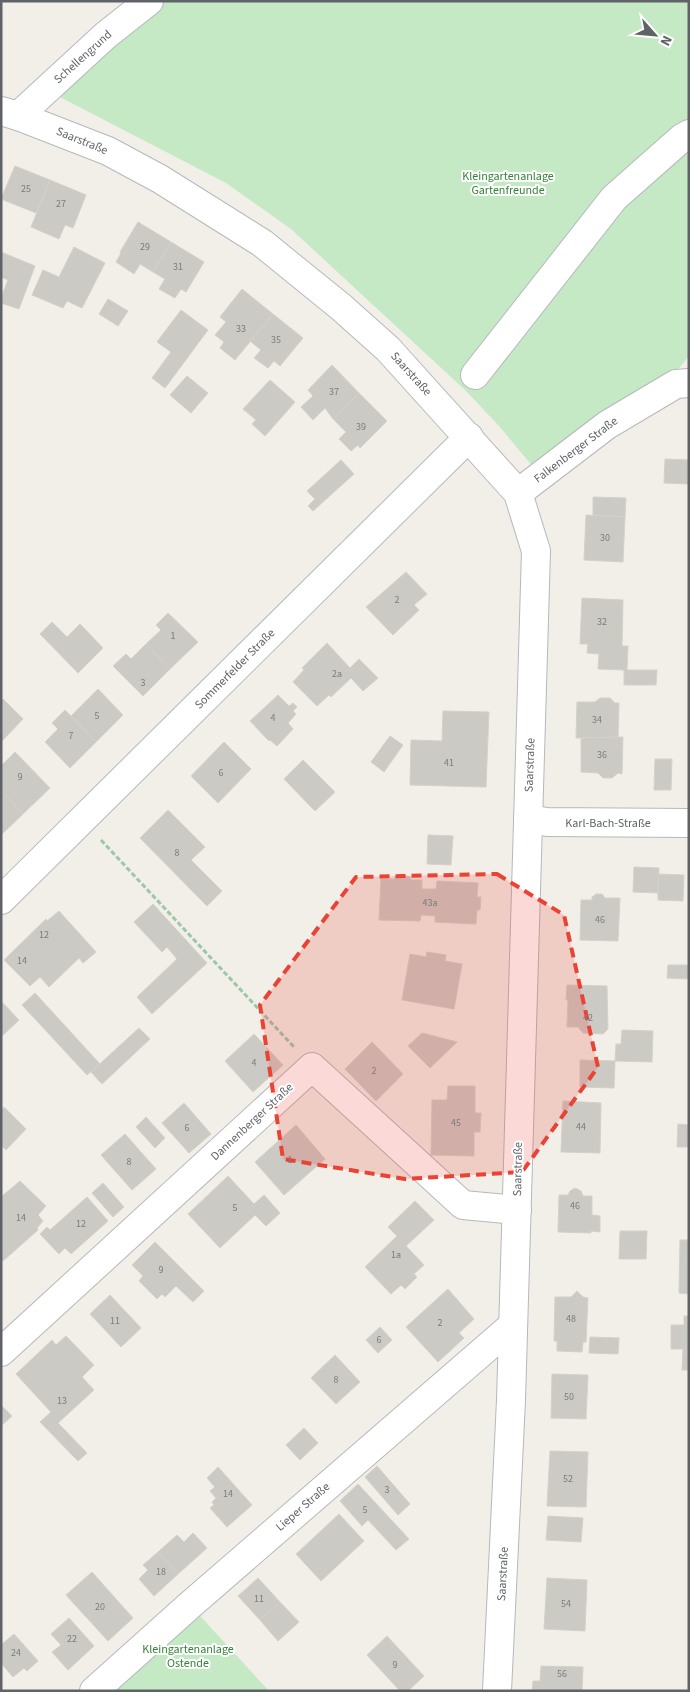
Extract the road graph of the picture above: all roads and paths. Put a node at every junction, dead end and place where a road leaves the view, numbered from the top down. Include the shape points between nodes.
1 (149, 1) edge
2 (10, 113) edge
3 (689, 134) edge
4 (475, 375) dead end
5 (689, 383) edge
6 (469, 437) junction
7 (518, 493) junction
8 (82, 819) junction
9 (528, 819) junction
10 (689, 823) edge
11 (1, 900) edge
12 (312, 1067) junction
13 (517, 1210) junction
14 (513, 1326) junction
15 (1, 1352) edge
16 (94, 1691) edge
17 (497, 1691) edge

1 - 2 street, Schellengrund
2 - 6 street, Saarstraße via 108,151 160,179 262,243 388,349
3 - 4 street via 614,198
5 - 7 street, Falkenberger Straße via 676,384 608,425
6 - 7 street, Saarstraße
6 - 8 street, Sommerfelder Straße
7 - 9 street, Saarstraße via 536,551
8 - 11 street, Sommerfelder Straße
8 - 12 path
9 - 10 street, Karl-Bach-Straße via 547,822
9 - 13 street, Saarstraße
12 - 13 street via 462,1205
12 - 15 street, Dannenberger Straße
13 - 14 street, Saarstraße
14 - 16 street, Lieper Straße
14 - 17 street, Saarstraße

